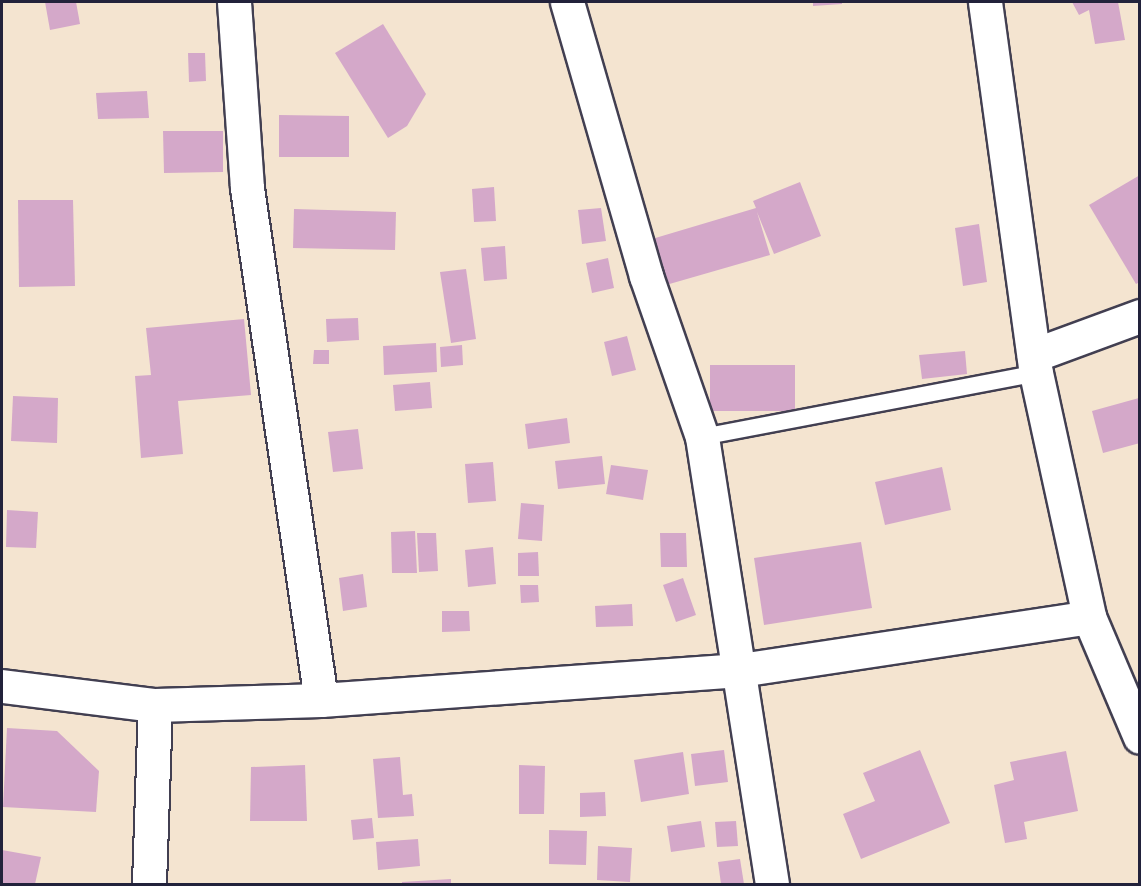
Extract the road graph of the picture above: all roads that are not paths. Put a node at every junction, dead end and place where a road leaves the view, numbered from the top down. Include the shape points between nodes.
1 (234, 2) edge
2 (567, 2) edge
3 (985, 2) edge
4 (1140, 316) edge
5 (1035, 364) junction
6 (702, 437) junction
7 (1089, 617) junction
8 (740, 670) junction
9 (2, 686) edge
10 (321, 700) junction
11 (155, 705) junction
12 (1140, 737) edge
13 (149, 885) edge
14 (772, 885) edge

1 - 10 street via 247,188
2 - 6 street via 646,276
3 - 5 street
4 - 5 street
5 - 6 lane
5 - 7 street
6 - 8 street
7 - 8 street
7 - 12 street
8 - 10 street
8 - 14 street
9 - 11 street
10 - 11 street
11 - 13 street

